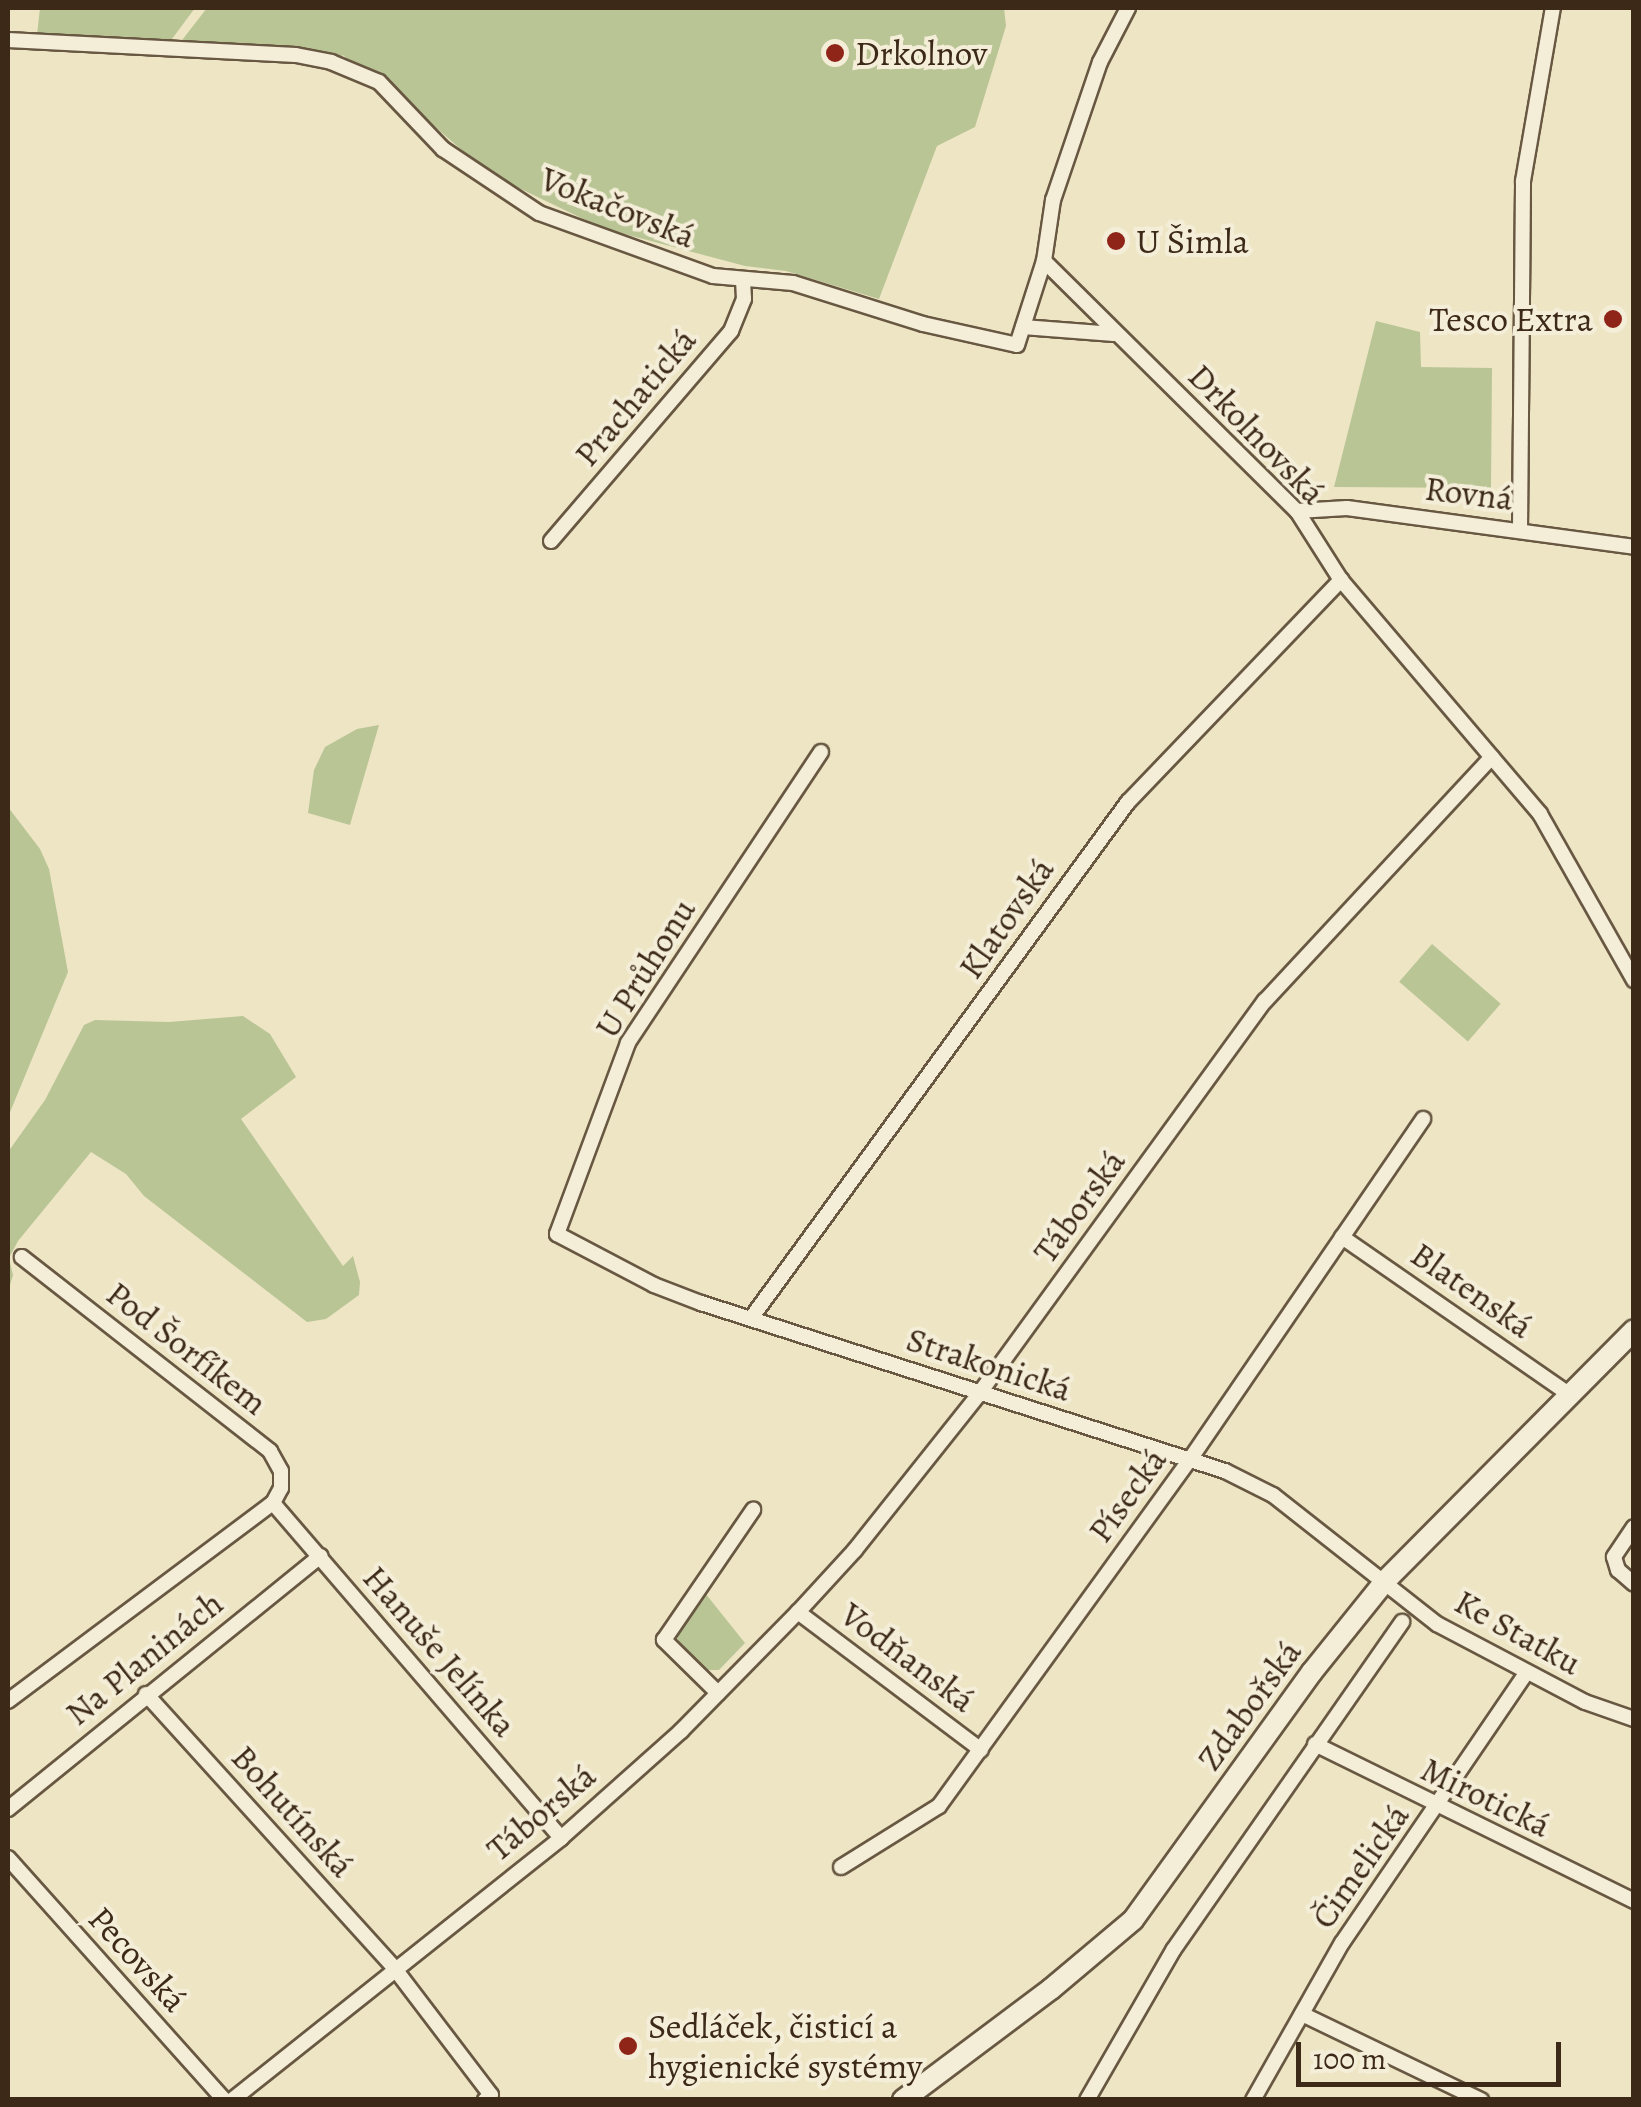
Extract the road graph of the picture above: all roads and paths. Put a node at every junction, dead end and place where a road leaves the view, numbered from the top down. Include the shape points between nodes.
1 (1128, 8) edge
2 (1552, 8) edge
3 (8, 40) edge
4 (1044, 261) junction
5 (743, 281) junction
6 (1023, 328) junction
7 (1114, 334) junction
8 (1297, 511) junction
9 (1520, 529) junction
10 (552, 542) dead end
11 (1634, 546) edge
12 (1341, 580) junction
13 (821, 752) dead end
14 (1492, 757) junction
15 (1634, 980) edge
16 (1422, 1119) dead end
17 (557, 1234) joint
18 (1342, 1237) junction
19 (22, 1256) dead end
20 (752, 1317) junction
21 (1634, 1330) edge
22 (1567, 1393) junction
23 (980, 1394) junction
24 (1191, 1458) junction
25 (274, 1504) junction
26 (753, 1510) dead end
27 (1634, 1527) edge
28 (320, 1556) junction
29 (1386, 1580) junction
30 (1634, 1584) edge
31 (798, 1612) junction
32 (1402, 1622) dead end
33 (1526, 1673) junction
34 (718, 1693) junction
35 (146, 1694) junction
36 (8, 1701) edge
37 (1634, 1719) edge
38 (1314, 1744) junction
39 (981, 1750) junction
40 (1437, 1807) junction
41 (8, 1808) edge
42 (560, 1838) junction
43 (8, 1858) edge
44 (841, 1867) dead end
45 (1634, 1901) edge
46 (395, 1969) junction
47 (1302, 2014) junction
48 (224, 2100) edge
49 (232, 2100) edge
50 (485, 2100) edge
51 (903, 2100) edge
52 (1088, 2100) edge
53 (1254, 2100) edge
54 (1481, 2100) edge

1 - 4 street via 1100,62 1058,186
2 - 9 street via 1523,180
3 - 5 street, Vokačovská via 296,55 360,72 379,82 443,149 539,213
4 - 6 street
4 - 7 street, Drkolnovská
5 - 6 street, Vokačovská via 792,284 1018,345
5 - 10 street, Prachatická via 744,299 730,331
6 - 7 street
7 - 8 street, Drkolnovská
8 - 9 street, Rovná via 1348,508
8 - 12 street, Drkolnovská
9 - 11 street, Rovná
12 - 14 street, Drkolnovská
12 - 20 street, Klatovská via 1128,802
13 - 17 street, U Průhonu via 628,1043
14 - 15 street, Drkolnovská via 1540,814
14 - 23 street, Táborská via 1265,1002
16 - 18 street, Písecká
17 - 20 street, Strakonická via 654,1285
18 - 22 street, Blatenská
18 - 24 street, Písecká
19 - 25 street, Pod Šorfíkem via 270,1451 281,1471
20 - 23 street, Strakonická
21 - 22 street, Zdabořská
22 - 29 street, Zdabořská
23 - 24 street, Strakonická
23 - 31 street, Táborská
24 - 29 street, Strakonická via 1273,1494
24 - 39 street, Písecká
25 - 28 street, Hanuše Jelínka
25 - 36 street
26 - 34 street via 664,1640
27 - 30 street via 1614,1557
28 - 35 street, Na Planinách
28 - 42 street, Hanuše Jelínka
29 - 33 street, Ke Statku via 1438,1624
29 - 51 street, Zdabořská via 1133,1920
31 - 34 street, Táborská
31 - 39 street, Vodňanská
32 - 38 street
33 - 37 street, Ke Statku
33 - 40 street, Čimelická
34 - 42 street, Táborská
35 - 41 street, Na Planinách
35 - 46 street, Bohutínská
38 - 40 street, Mirotická
38 - 52 street via 1174,1949
39 - 44 street, Písecká via 939,1806
40 - 45 street, Mirotická
40 - 47 street, Čimelická via 1342,1943
42 - 46 street, Táborská
43 - 48 street, Pecovská
46 - 49 street, Táborská
46 - 50 street via 490,2095
47 - 53 street, Čimelická
47 - 54 street

